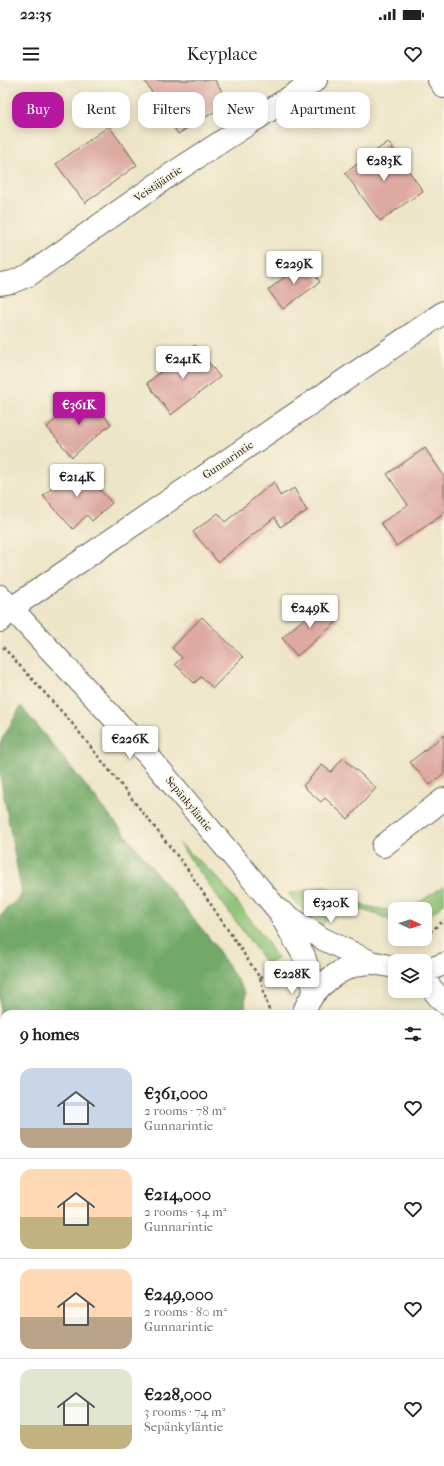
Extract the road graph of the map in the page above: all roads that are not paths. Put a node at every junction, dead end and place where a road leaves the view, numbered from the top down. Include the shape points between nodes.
1 (316, 80) edge
2 (439, 80) edge
3 (444, 87) edge
4 (0, 284) edge
5 (444, 312) edge
6 (4, 608) edge
7 (444, 799) edge
8 (383, 846) dead end
9 (276, 909) junction
10 (373, 963) junction
11 (444, 964) edge
12 (388, 966) edge
13 (432, 968) edge
14 (432, 989) edge
15 (314, 992) junction
16 (444, 1003) edge
17 (305, 1010) edge

1 - 4 street, Veistäjäntie via 170,175 29,275
2 - 3 street
5 - 6 street, Gunnarintie
6 - 9 street, Sepänkyläntie via 146,753
7 - 8 street
9 - 10 street, Sepänkyläntie via 323,939
9 - 15 street, Sepänkyläntie via 304,956
10 - 12 street
10 - 15 street via 347,968 331,977
11 - 13 street
14 - 16 street
15 - 17 street

